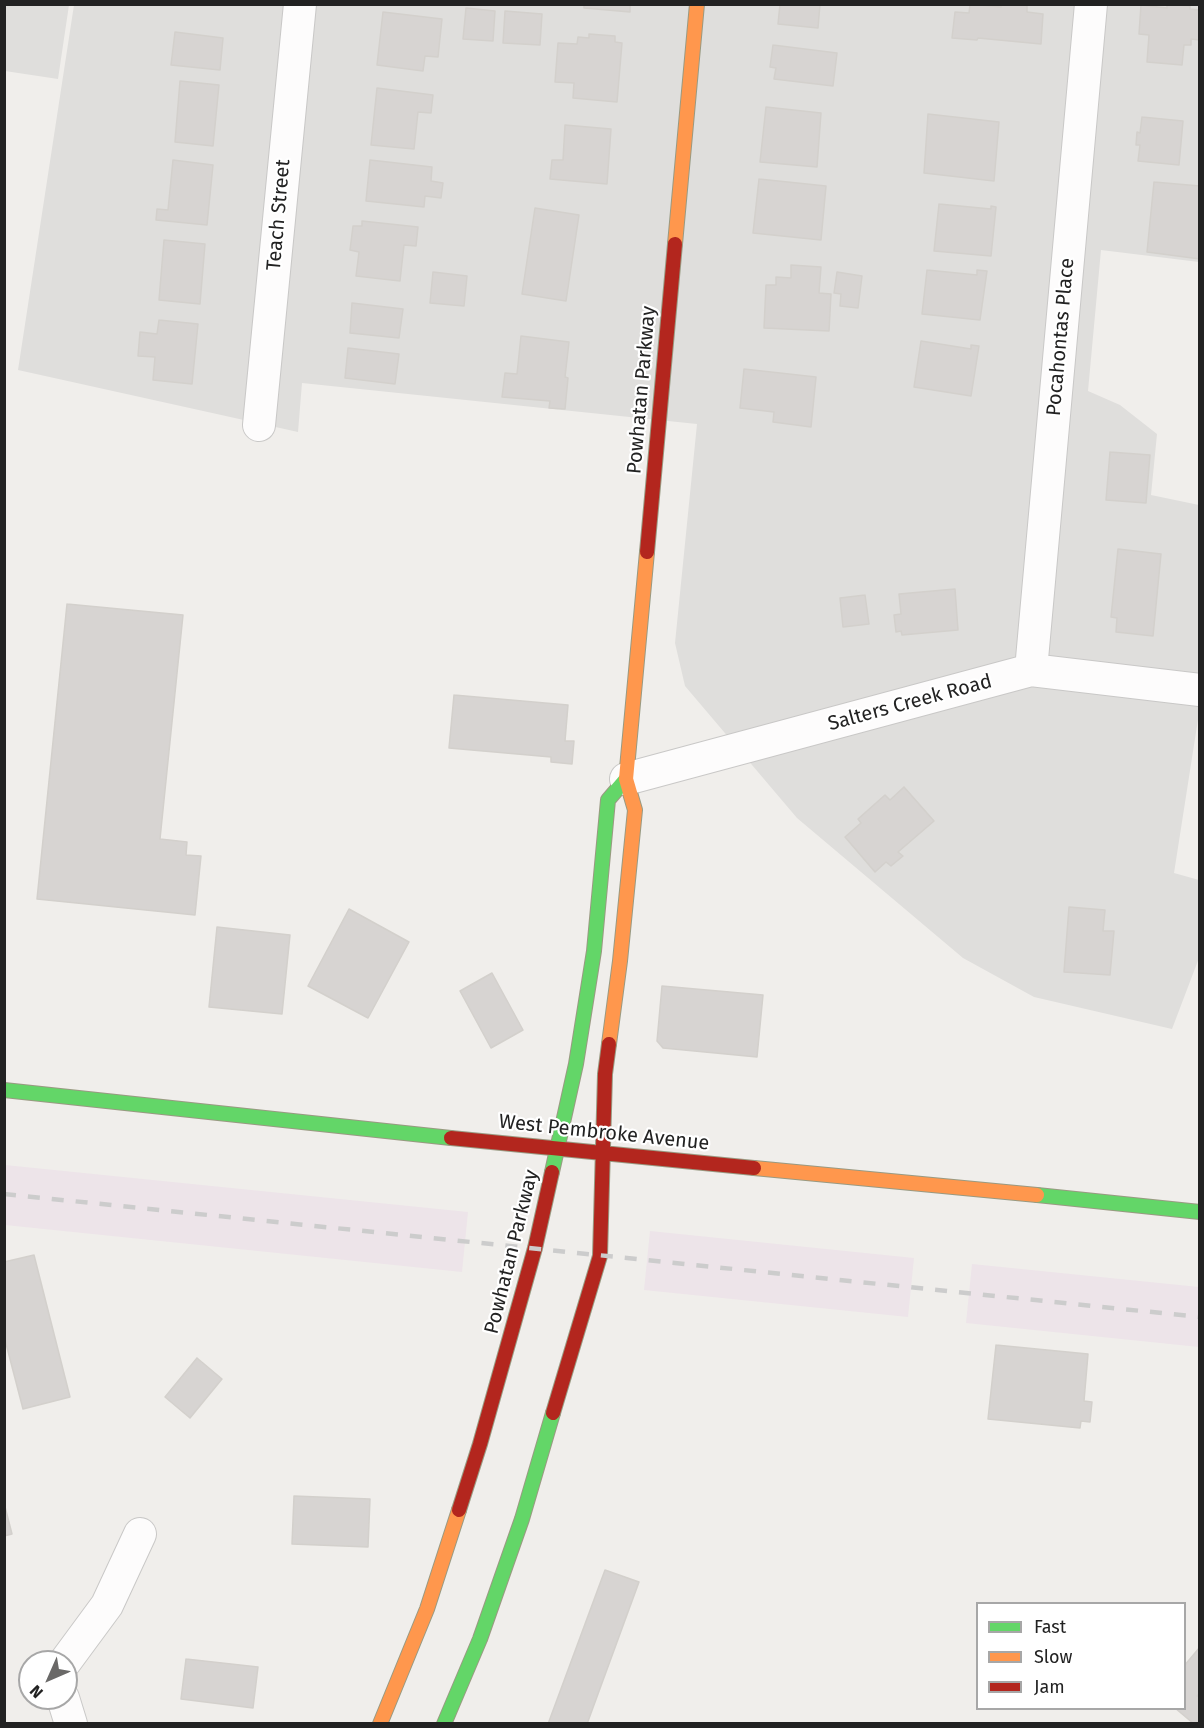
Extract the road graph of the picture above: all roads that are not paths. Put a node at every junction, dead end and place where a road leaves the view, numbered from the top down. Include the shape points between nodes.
1 (300, 4) edge
2 (697, 4) edge
3 (1091, 4) edge
4 (259, 425) dead end
5 (1031, 670) junction
6 (1200, 690) edge
7 (626, 779) junction
8 (4, 1090) edge
9 (557, 1150) junction
10 (602, 1154) junction
11 (1200, 1212) edge
12 (140, 1534) dead end
13 (74, 1650) edge
14 (380, 1724) edge
15 (444, 1724) edge

1 - 4 street, Teach Street
2 - 7 main road, Powhatan Parkway
3 - 5 street, Pocahontas Place
5 - 6 street, Salters Creek Road
5 - 7 street, Salters Creek Road
7 - 9 main road, Powhatan Parkway via 608,800 594,951
7 - 10 main road, Powhatan Parkway via 635,810 605,1074
8 - 9 main road, West Pembroke Avenue
9 - 10 main road, West Pembroke Avenue
9 - 14 main road, Powhatan Parkway via 535,1248 480,1443 426,1609
10 - 11 main road, West Pembroke Avenue
10 - 15 main road, Powhatan Parkway via 600,1256 522,1519 480,1638
12 - 13 street via 107,1605

